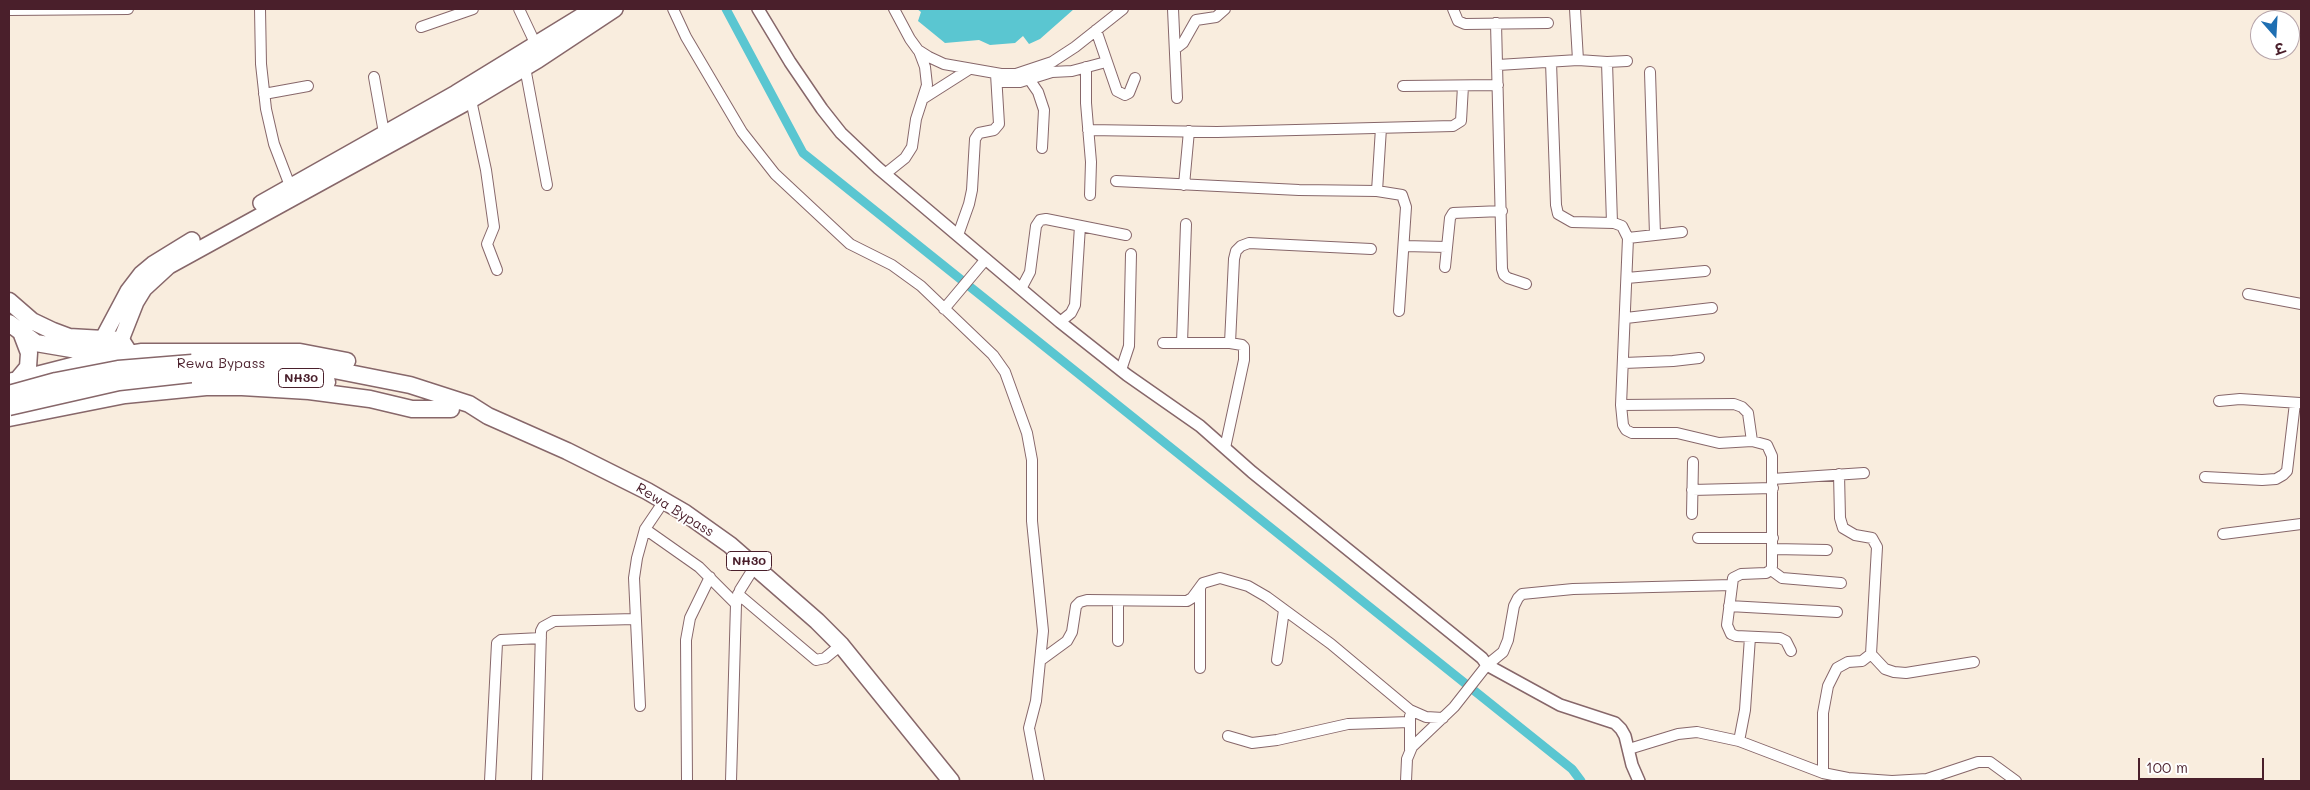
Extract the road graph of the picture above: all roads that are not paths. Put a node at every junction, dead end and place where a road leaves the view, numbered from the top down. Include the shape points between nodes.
1 (128, 9) edge
2 (260, 9) edge
3 (473, 9) edge
4 (519, 9) edge
5 (593, 9) edge
6 (616, 9) edge
7 (673, 9) edge
8 (758, 9) edge
9 (894, 9) edge
10 (1123, 9) edge
11 (1173, 9) edge
12 (1226, 9) edge
13 (1453, 9) edge
14 (1575, 9) edge
15 (9, 10) edge
16 (1548, 23) dead end
17 (1496, 24) junction
18 (421, 27) dead end
19 (1096, 30) junction
20 (536, 45) junction
21 (918, 50) junction
22 (1175, 50) junction
23 (524, 60) junction
24 (1578, 60) junction
25 (1626, 61) dead end
26 (1106, 62) junction
27 (1551, 62) junction
28 (1607, 62) junction
29 (1498, 66) junction
30 (1086, 68) junction
31 (968, 70) junction
32 (1650, 72) dead end
33 (374, 77) dead end
34 (997, 78) junction
35 (1135, 78) dead end
36 (1029, 79) junction
37 (1498, 85) junction
38 (308, 86) dead end
39 (1403, 86) dead end
40 (1463, 86) junction
41 (264, 94) junction
42 (924, 98) junction
43 (1178, 98) dead end
44 (471, 100) junction
45 (1381, 128) junction
46 (1088, 130) junction
47 (1189, 131) junction
48 (384, 133) junction
49 (1042, 148) dead end
50 (885, 174) junction
51 (1116, 182) dead end
52 (547, 184) dead end
53 (1184, 185) junction
54 (1377, 191) junction
55 (292, 192) junction
56 (1090, 194) dead end
57 (1502, 211) junction
58 (1612, 223) junction
59 (1186, 224) dead end
60 (1080, 226) junction
61 (1682, 232) dead end
62 (958, 235) junction
63 (1126, 235) dead end
64 (1655, 235) junction
65 (1628, 238) junction
66 (1404, 246) junction
67 (1447, 247) junction
68 (1371, 249) dead end
69 (1131, 254) dead end
70 (984, 262) junction
71 (1445, 267) dead end
72 (497, 270) dead end
73 (1705, 272) dead end
74 (1627, 278) junction
75 (1526, 284) dead end
76 (1021, 289) junction
77 (2248, 294) dead end
78 (9, 301) edge
79 (2301, 304) edge
80 (947, 306) junction
81 (1712, 308) dead end
82 (1399, 311) dead end
83 (1626, 318) junction
84 (1060, 322) junction
85 (15, 328) edge
86 (103, 338) junction
87 (1162, 343) dead end
88 (1182, 343) junction
89 (1230, 343) junction
90 (125, 347) junction
91 (97, 355) junction
92 (1699, 358) dead end
93 (1624, 362) junction
94 (1121, 370) junction
95 (14, 380) edge
96 (410, 392) junction
97 (9, 394) edge
98 (136, 394) junction
99 (114, 398) junction
100 (2219, 401) dead end
101 (2298, 403) edge
102 (469, 404) junction
103 (1621, 406) junction
104 (9, 407) edge
105 (451, 409) junction
106 (488, 416) junction
107 (9, 418) edge
108 (1752, 441) junction
109 (1225, 448) junction
110 (1693, 462) dead end
111 (1864, 473) dead end
112 (1839, 474) junction
113 (2205, 478) dead end
114 (1772, 484) junction
115 (1692, 490) junction
116 (664, 501) junction
117 (1692, 514) dead end
118 (2301, 524) edge
119 (645, 529) junction
120 (2223, 534) dead end
121 (1698, 538) dead end
122 (1773, 538) junction
123 (1773, 549) junction
124 (1827, 550) dead end
125 (755, 566) junction
126 (1771, 570) junction
127 (710, 577) junction
128 (1841, 583) dead end
129 (1732, 585) junction
130 (1200, 586) junction
131 (737, 599) junction
132 (1118, 601) junction
133 (1729, 606) junction
134 (1284, 610) junction
135 (1837, 612) dead end
136 (635, 620) junction
137 (1750, 637) junction
138 (540, 638) junction
139 (1118, 641) dead end
140 (841, 645) junction
141 (1791, 651) dead end
142 (1870, 654) junction
143 (1041, 660) junction
144 (1277, 660) dead end
145 (1974, 662) dead end
146 (1200, 668) dead end
147 (1484, 668) junction
148 (640, 706) dead end
149 (1410, 710) junction
150 (1442, 718) junction
151 (1410, 722) junction
152 (1228, 736) dead end
153 (1739, 741) junction
154 (1628, 749) junction
155 (1410, 750) junction
156 (1823, 774) junction
157 (490, 781) edge
158 (537, 781) edge
159 (687, 781) edge
160 (731, 781) edge
161 (951, 781) edge
162 (1039, 781) edge
163 (1406, 781) edge
164 (1639, 781) edge
165 (2016, 781) edge

1 - 15 street
2 - 41 street
3 - 18 street
4 - 20 street
5 - 20 main road
6 - 23 main road
7 - 80 street via 737,124 775,174 850,244 901,271
8 - 50 street via 822,109 841,133
9 - 21 street
10 - 19 street
11 - 22 street
12 - 22 street via 1216,17 1196,20
13 - 17 street via 1458,21 1465,24
14 - 24 street
16 - 17 street
17 - 29 street
19 - 26 street
19 - 34 street via 1052,62
20 - 23 main road
21 - 31 street via 944,64
21 - 42 street via 927,74
22 - 43 street
23 - 44 main road
23 - 48 main road
23 - 52 street
24 - 27 street
24 - 28 street
25 - 28 street
26 - 30 street
26 - 35 street via 1120,94 1129,93
27 - 29 street
27 - 58 street via 1558,214 1572,222
28 - 58 street
29 - 37 street
30 - 36 street via 1052,72
30 - 46 street
31 - 34 street
31 - 42 street
32 - 64 street
33 - 48 street
34 - 36 street via 1020,82
34 - 62 street via 999,124 994,130 978,133 975,139 972,190
36 - 49 street via 1044,110
37 - 40 street
37 - 57 street
38 - 41 street
39 - 40 street
40 - 45 street via 1462,117 1458,124
41 - 55 street via 274,144
42 - 50 street via 910,152
44 - 55 main road
44 - 72 street via 494,227 487,244
45 - 47 street
45 - 54 street
46 - 47 street
46 - 56 street
47 - 53 street
48 - 55 main road
50 - 62 street
51 - 53 street
53 - 54 street
54 - 66 street via 1402,195 1405,200
55 - 86 main road via 153,264 135,281
55 - 90 main road via 157,275 136,302
57 - 67 street via 1454,213 1450,218
57 - 75 street via 1502,269 1508,278
58 - 65 street via 1622,226
59 - 88 street
60 - 63 street
60 - 76 street via 1046,219 1038,221 1031,266
60 - 84 street via 1074,305 1071,313
61 - 64 street
62 - 70 street
64 - 65 street
65 - 74 street
66 - 67 street
66 - 82 street
67 - 71 street
68 - 89 street via 1241,246 1234,259
69 - 94 street via 1129,346
70 - 76 street
70 - 80 street
73 - 74 street
74 - 83 street
76 - 84 street
77 - 79 street
78 - 86 highway via 32,321 52,331 69,337
80 - 143 street via 1003,367 1030,442 1032,521 1042,616
81 - 83 street
83 - 93 street
84 - 94 street
85 - 91 highway via 36,343
85 - 95 highway via 29,353 28,367
86 - 90 highway
86 - 91 main road
87 - 88 street
88 - 89 street
89 - 109 street via 1242,345 1245,352
90 - 91 highway
90 - 98 highway
90 - 102 highway via 142,352 300,352 422,378 457,392
91 - 95 highway
91 - 99 highway
92 - 93 street
93 - 103 street
94 - 109 street via 1200,426
96 - 97 highway, Rewa Bypass / NH30, bridge via 334,370 292,365 192,363 118,369
96 - 102 highway, Rewa Bypass / NH30
96 - 104 highway, Rewa Bypass / NH30, bridge via 286,376 191,374 119,382
96 - 105 highway, Rewa Bypass / NH30
98 - 99 highway
98 - 105 highway via 242,387 309,391 370,399 412,409
99 - 107 highway
100 - 101 street via 2240,399
101 - 113 street via 2287,470 2283,476 2262,480
102 - 106 highway, Rewa Bypass / NH30
103 - 108 street via 1623,425 1632,433 1677,433 1718,443
103 - 108 street via 1734,404 1748,413
105 - 106 highway, Rewa Bypass / NH30
106 - 116 highway, Rewa Bypass / NH30
108 - 114 street via 1763,442 1771,450
109 - 147 street via 1482,658
110 - 115 street
111 - 112 street
112 - 114 street
112 - 142 street via 1843,528 1855,535 1872,538 1877,547
114 - 115 street
114 - 122 street
115 - 117 street
116 - 119 street
116 - 125 highway, Rewa Bypass / NH30 via 712,532
118 - 120 street
119 - 127 street via 684,554
119 - 136 street via 636,558
121 - 122 street
122 - 123 street
123 - 124 street
123 - 126 street
125 - 131 street
125 - 140 highway, Rewa Bypass / NH30
126 - 128 street via 1782,578
126 - 129 street via 1736,575
127 - 131 street
127 - 159 street via 690,618 686,640
129 - 133 street
129 - 147 street via 1573,588 1522,594 1514,606 1504,652
130 - 132 street via 1187,601
130 - 134 street via 1214,578 1238,582 1258,591
130 - 146 street
131 - 140 street via 816,660 825,658
131 - 160 street
132 - 139 street
132 - 143 street via 1087,600 1078,604 1070,637
133 - 135 street
133 - 137 street via 1727,625 1731,634
134 - 144 street
134 - 149 street via 1331,644
136 - 138 street via 554,621 543,627
136 - 148 street
137 - 141 street via 1780,638 1786,641
137 - 153 street via 1745,710
138 - 157 street via 501,640 497,643
138 - 158 street
140 - 161 highway, Rewa Bypass / NH30
142 - 145 street via 1885,668 1906,673
142 - 156 street via 1862,661 1848,662 1838,668 1828,686 1823,713
143 - 162 street via 1029,728
147 - 150 street
147 - 154 street via 1560,705 1615,723 1621,729
149 - 150 street via 1426,717
149 - 151 street
150 - 155 street
151 - 152 street via 1348,724 1252,743
151 - 155 street
153 - 154 street via 1697,732 1678,734
153 - 156 street
154 - 164 street
155 - 163 street
156 - 165 street via 1892,781 1928,779 1978,762 1990,762

